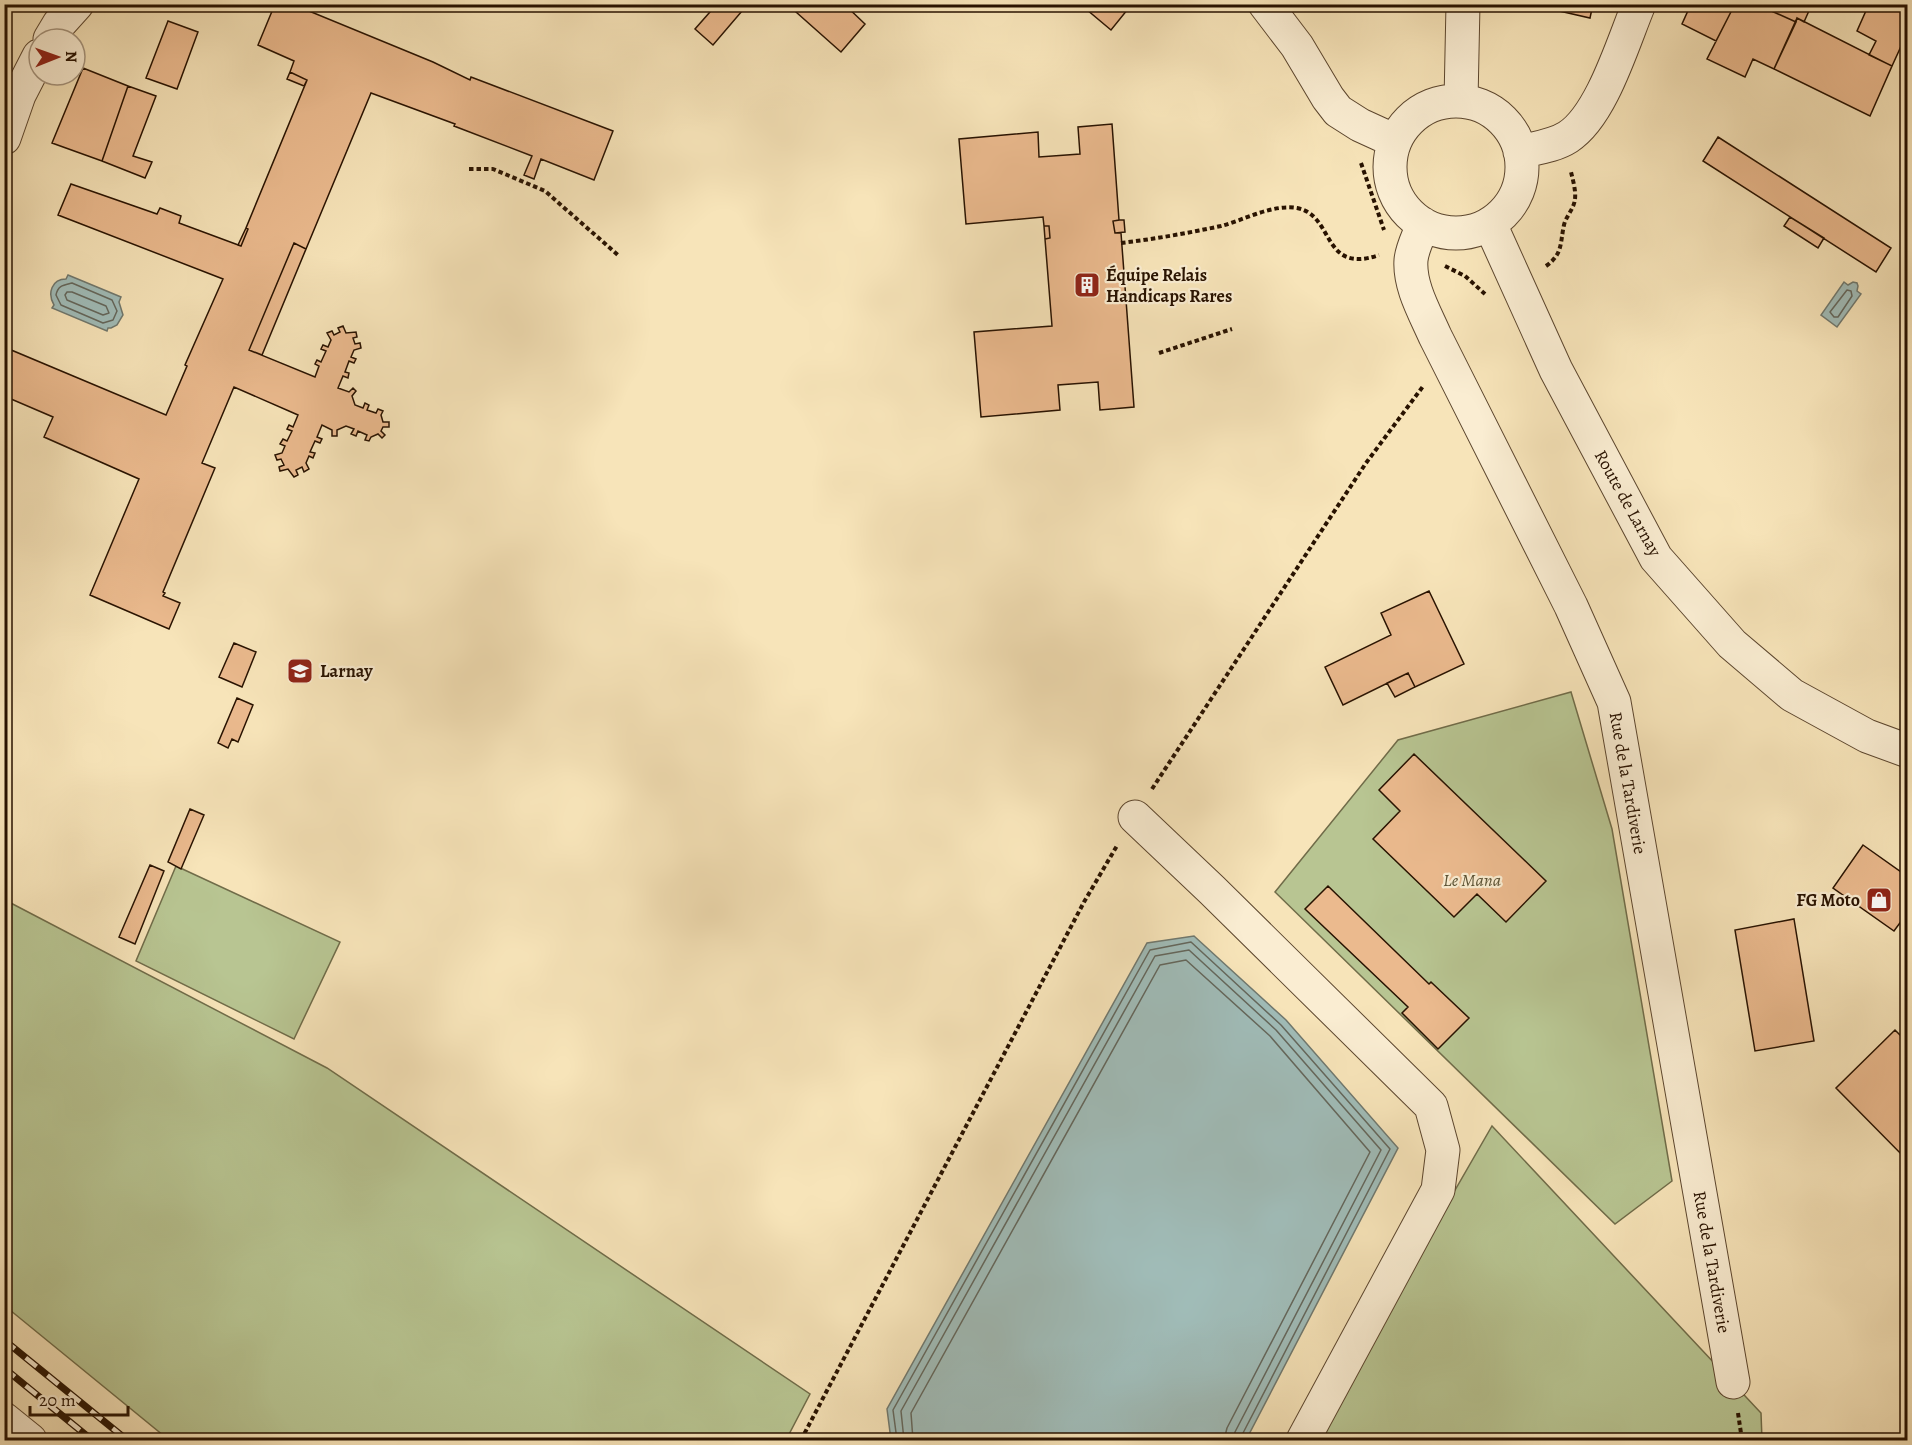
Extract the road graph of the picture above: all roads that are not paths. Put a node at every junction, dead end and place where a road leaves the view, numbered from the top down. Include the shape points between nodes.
1 (77, 4) edge
2 (1265, 4) edge
3 (1463, 4) edge
4 (1639, 4) edge
5 (57, 27) edge
6 (27, 79) edge
7 (1461, 101) junction
8 (4, 138) edge
9 (1395, 141) junction
10 (1520, 152) junction
11 (1423, 224) junction
12 (1490, 224) junction
13 (1908, 750) edge
14 (1135, 817) road end
15 (1733, 1382) dead end
16 (4, 1419) edge
17 (30, 1440) edge
18 (1303, 1440) edge

1 - 5 street
2 - 9 street via 1338,111
3 - 7 street
4 - 10 street via 1599,102 1586,121 1566,138
6 - 8 street
7 - 9 street via 1441,102 1421,110
7 - 10 street via 1481,106 1499,117 1512,132
9 - 11 street via 1390,160 1397,197
10 - 12 street via 1521,173 1516,193
11 - 12 street via 1456,233
11 - 15 street, Rue de la Tardiverie via 1411,262 1413,280 1435,336 1572,606 1614,702
12 - 13 street, Route de Larnay via 1557,370 1656,558 1732,644 1792,695 1867,736
14 - 18 street via 1431,1107 1443,1150 1438,1190
16 - 17 street

